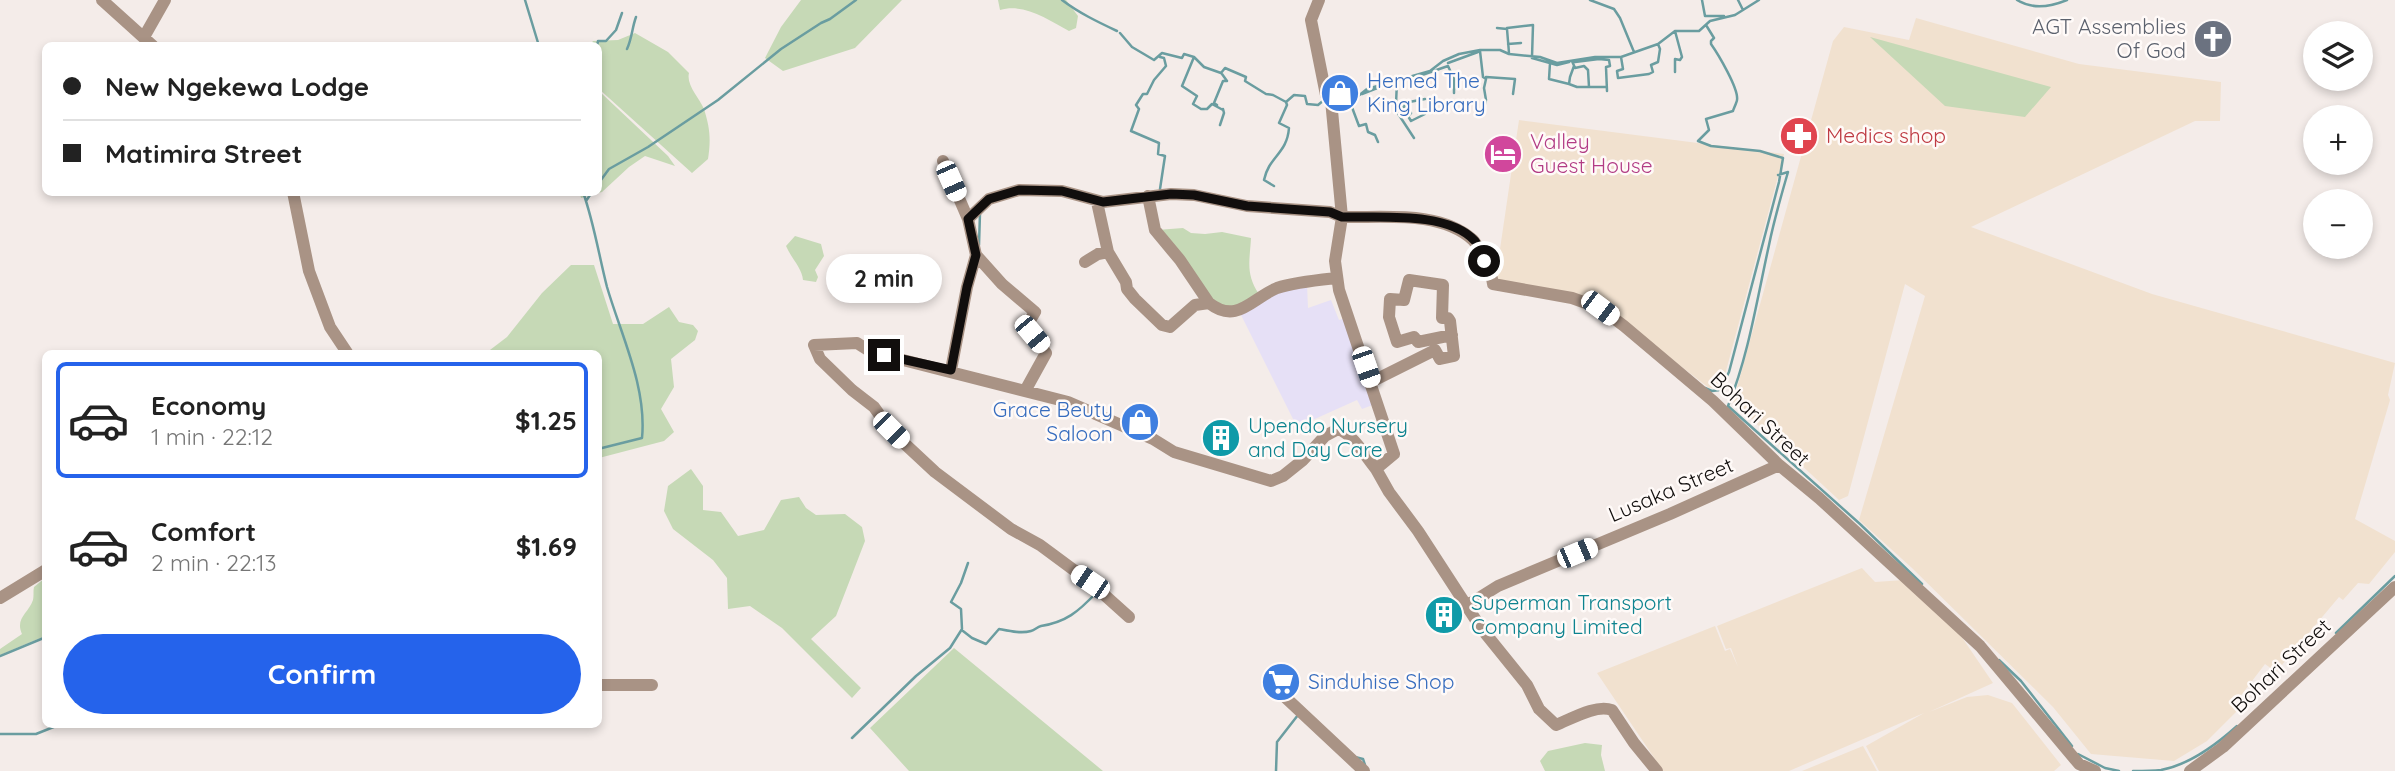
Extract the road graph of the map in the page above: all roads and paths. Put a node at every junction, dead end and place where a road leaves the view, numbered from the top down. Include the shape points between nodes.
1 (102, 0) edge
2 (165, 0) edge
3 (1319, 0) edge
4 (148, 41) edge
5 (943, 161) dead end
6 (294, 196) edge
7 (1148, 196) junction
8 (1097, 201) junction
9 (1342, 217) junction
10 (968, 219) junction
11 (1108, 252) junction
12 (976, 255) junction
13 (1084, 262) dead end
14 (1336, 277) junction
15 (1209, 303) junction
16 (1452, 335) junction
17 (345, 350) edge
18 (951, 370) junction
19 (1371, 383) junction
20 (1025, 391) junction
21 (1779, 465) junction
22 (1376, 469) junction
23 (42, 572) edge
24 (2395, 587) edge
25 (0, 598) edge
26 (1466, 606) junction
27 (1129, 617) dead end
28 (1271, 684) dead end
29 (602, 685) edge
30 (652, 685) dead end
31 (2074, 767) edge
32 (1364, 771) edge
33 (1657, 771) edge
34 (2095, 771) edge
35 (2190, 771) edge

1 - 4 street
2 - 4 street
3 - 9 street via 1311,20 1326,95 1331,100
5 - 10 street
6 - 17 street via 309,271 330,327
7 - 8 street
7 - 9 street via 1194,195
7 - 15 street via 1155,230
8 - 10 street via 1062,191 1019,190 989,199
8 - 11 street
9 - 14 street
9 - 21 street, Bohari Street via 1451,225 1475,242 1493,284 1572,298 1600,308 1713,401
10 - 12 street
11 - 13 street
11 - 15 street via 1127,289 1161,325 1170,327 1195,305
12 - 18 street
12 - 20 street via 1035,312 1029,322 1032,334 1046,353
14 - 15 street via 1277,288 1236,311 1220,310
14 - 19 street
16 - 16 street via 1397,342 1389,317 1390,299 1404,300 1409,280 1440,283 1442,318 1449,319
16 - 19 street via 1454,356 1440,359 1435,350
18 - 20 street
18 - 27 street via 868,350 857,343 814,345 820,359 874,407 935,472 1090,582
19 - 22 street via 1394,454
20 - 22 street via 1082,407 1174,452 1266,480 1283,476 1338,429
21 - 26 street, Lusaka Street via 1498,586
21 - 31 street, Bohari Street via 1980,646
22 - 26 street
23 - 25 street
24 - 35 street, Bohari Street via 2223,747
26 - 33 street via 1527,685 1539,709 1556,725 1593,711 1612,710
28 - 32 street
29 - 30 street
31 - 34 street, Bohari Street

